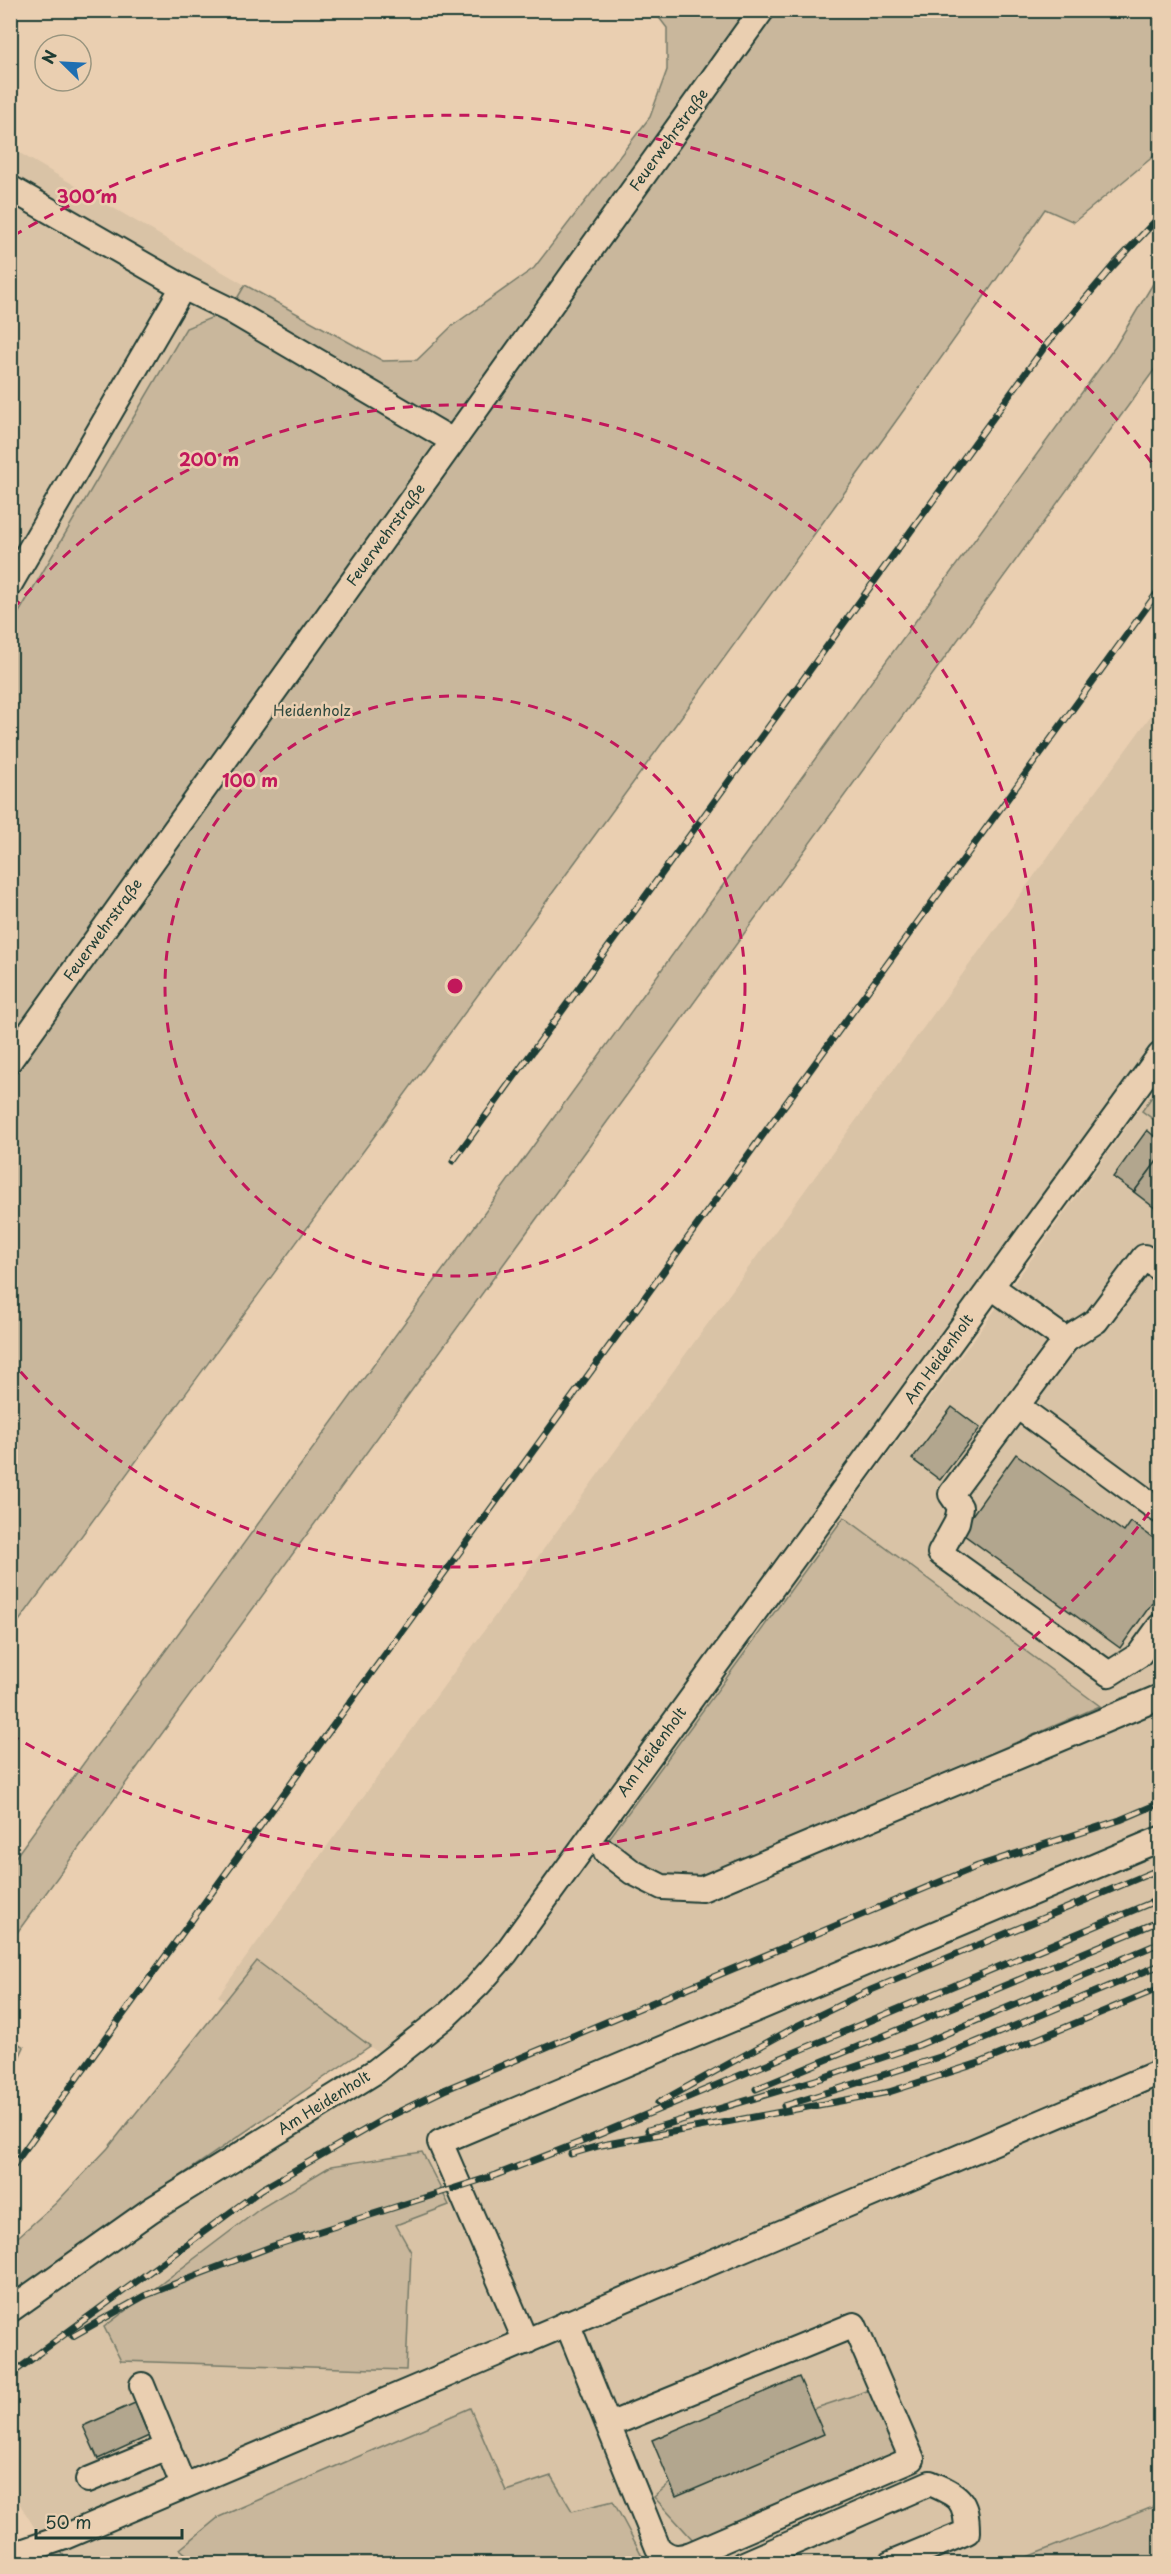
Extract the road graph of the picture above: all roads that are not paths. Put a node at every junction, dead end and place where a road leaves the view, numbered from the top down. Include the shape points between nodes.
1 (762, 10) edge
2 (10, 188) edge
3 (183, 287) junction
4 (453, 441) junction
5 (10, 584) edge
6 (1161, 1055) edge
7 (10, 1060) edge
8 (1161, 1269) edge
9 (992, 1287) junction
10 (1066, 1340) junction
11 (1017, 1406) junction
12 (1161, 1511) edge
13 (1161, 1626) edge
14 (1161, 1697) edge
15 (1161, 1839) edge
16 (606, 1852) dead end
17 (1161, 2072) edge
18 (10, 2310) edge
19 (567, 2324) junction
20 (526, 2342) junction
21 (142, 2385) dead end
22 (609, 2425) junction
23 (168, 2447) junction
24 (88, 2480) dead end
25 (183, 2485) junction
26 (10, 2553) edge
27 (744, 2564) edge
28 (890, 2564) edge

1 - 4 street, Feuerwehrstraße
2 - 3 street
3 - 4 street via 230,310
3 - 5 street
4 - 7 street, Feuerwehrstraße
6 - 9 street, Am Heidenholt
8 - 10 street via 1144,1257 1096,1321
9 - 10 street
9 - 18 street, Am Heidenholt via 478,1985 376,2071 151,2210
10 - 11 street
11 - 12 street
11 - 13 street via 951,1494 960,1507 957,1522 940,1553 1109,1674 1139,1655
14 - 16 street via 702,1889 662,1887 632,1872
15 - 20 street via 440,2142
17 - 19 street
19 - 20 street
19 - 22 street
20 - 25 street
21 - 23 street
22 - 22 street via 854,2325 912,2459 678,2559 658,2548
23 - 24 street
23 - 25 street
25 - 26 street via 62,2538
27 - 28 street via 930,2483 956,2494 967,2512 967,2532

